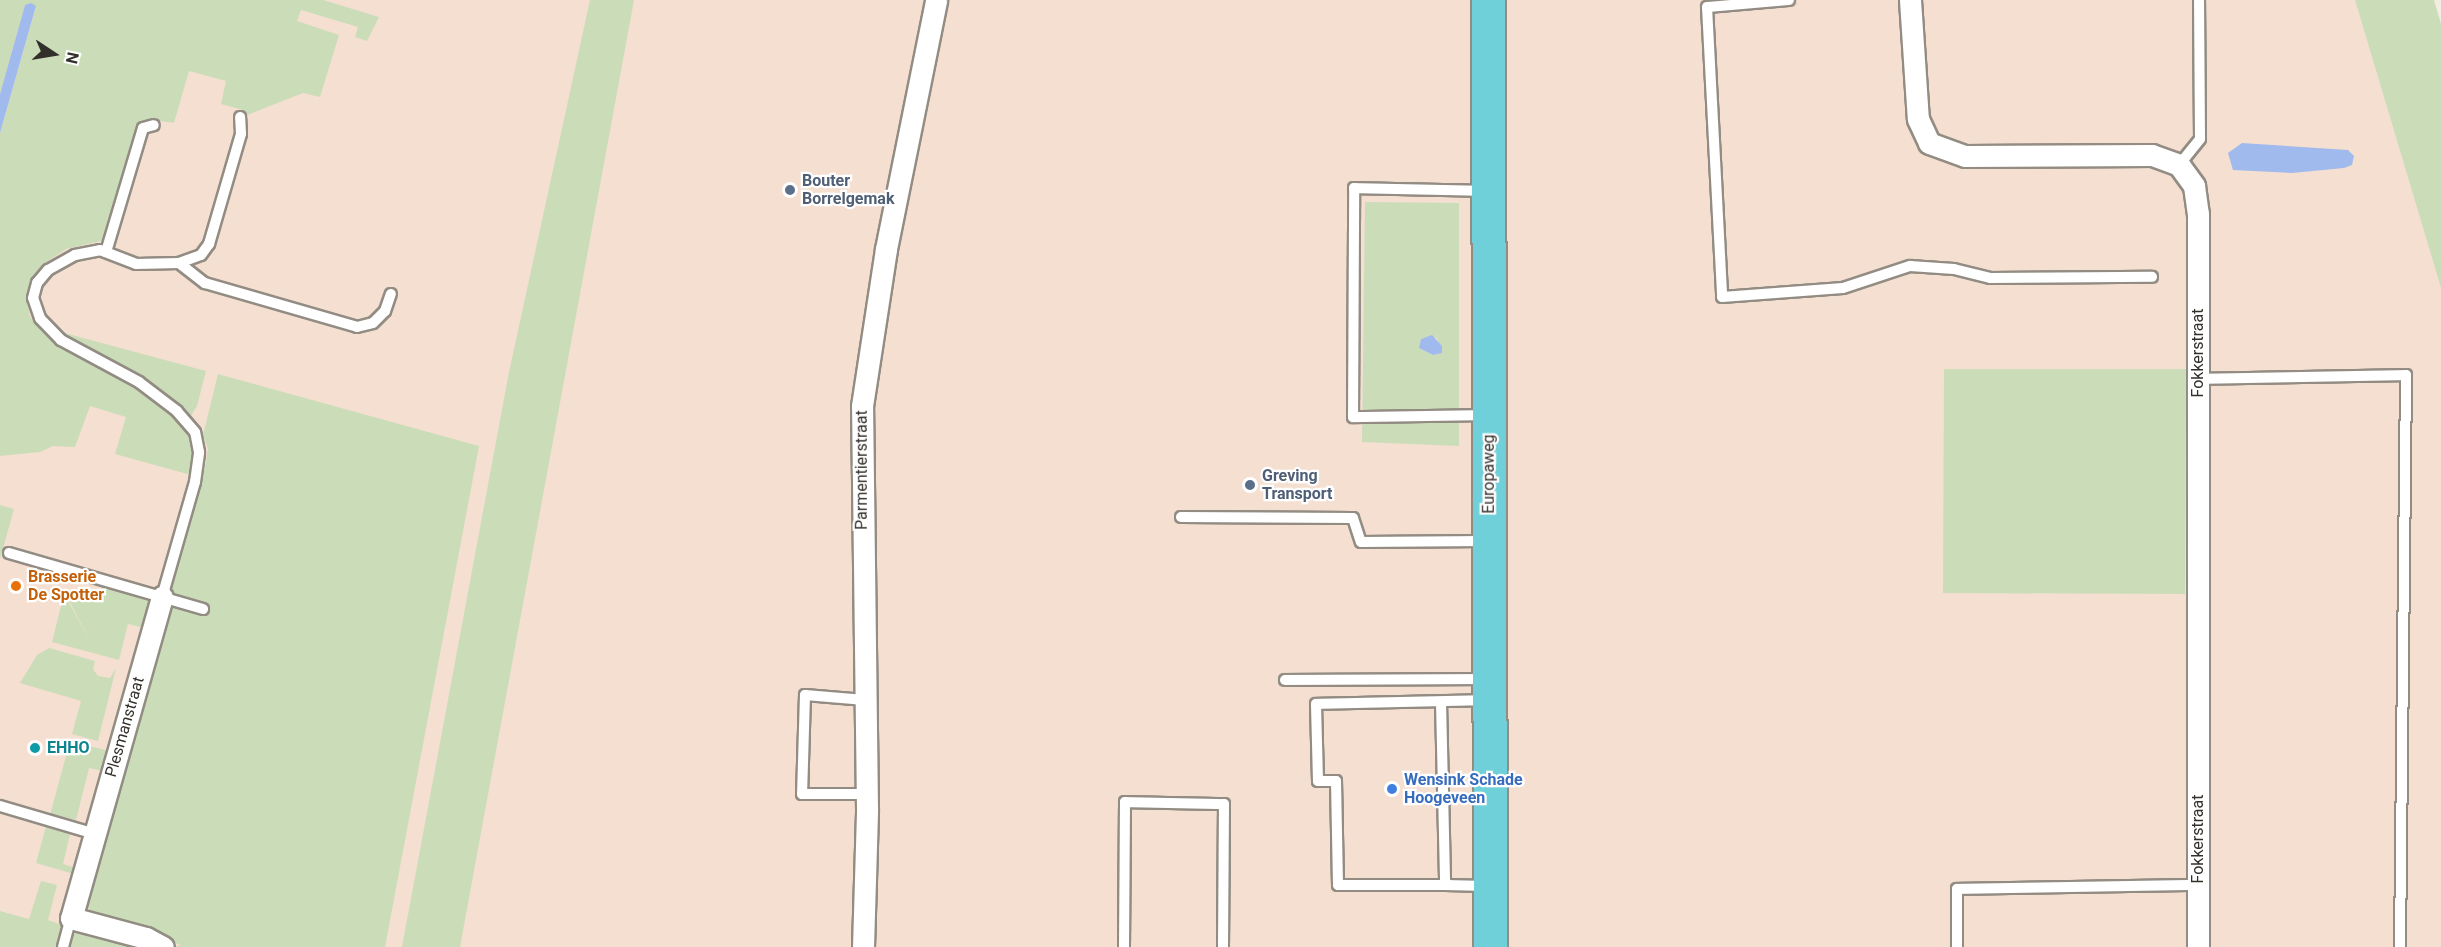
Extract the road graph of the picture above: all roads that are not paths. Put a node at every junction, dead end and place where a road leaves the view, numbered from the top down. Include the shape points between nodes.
1 (936, 0) edge
2 (1488, 0) edge
3 (1790, 0) edge
4 (1910, 0) edge
5 (2199, 0) edge
6 (1732, 2) edge
7 (240, 117) dead end
8 (154, 125) dead end
9 (2179, 165) junction
10 (1489, 191) junction
11 (106, 252) junction
12 (179, 263) junction
13 (2152, 277) dead end
14 (391, 294) dead end
15 (2198, 379) junction
16 (1489, 415) junction
17 (1181, 518) dead end
18 (1489, 541) junction
19 (9, 553) dead end
20 (162, 597) junction
21 (203, 609) dead end
22 (1285, 680) dead end
23 (1489, 690) junction
24 (865, 700) junction
25 (1441, 702) junction
26 (866, 794) junction
27 (0, 806) edge
28 (95, 834) junction
29 (1445, 885) junction
30 (2198, 885) junction
31 (1490, 886) junction
32 (71, 918) junction
33 (63, 947) edge
34 (163, 947) edge
35 (863, 947) edge
36 (1124, 947) edge
37 (1223, 947) edge
38 (1490, 947) edge
39 (1957, 947) edge
40 (2198, 947) edge
41 (2400, 947) edge

1 - 24 street, Parmentierstraat via 886,249 862,406
2 - 10 main road, Europaweg
3 - 6 lane
4 - 9 street via 1918,119 1929,143 1965,156 2152,155
5 - 9 lane via 2200,139
6 - 13 lane via 1707,7 1722,297 1843,288 1910,266 1954,269 1990,278
7 - 12 lane via 240,134 209,244 201,255
8 - 11 lane via 143,128
9 - 15 street, Fokkerstraat via 2194,186 2198,214
10 - 16 main road, Europaweg
10 - 16 lane via 1354,188 1353,417
11 - 12 lane via 136,264
11 - 20 lane via 75,255 48,270 33,298 40,318 61,340 139,382 177,411 195,432 199,452 195,482
12 - 14 lane via 205,284 357,327 373,323 385,311
15 - 30 street, Fokkerstraat
15 - 41 lane via 2406,375
16 - 18 main road, Europaweg
17 - 18 lane via 1353,518 1361,542
18 - 23 main road, Europaweg
19 - 20 lane
20 - 21 lane
20 - 28 street, Plesmanstraat
22 - 23 lane
23 - 25 lane
23 - 31 main road, Europaweg
24 - 26 street, Parmentierstraat
24 - 26 lane via 805,695 802,794
25 - 29 lane
25 - 29 lane via 1316,704 1318,781 1336,781 1338,885
26 - 35 street, Parmentierstraat
27 - 28 lane
28 - 32 street, Plesmanstraat
29 - 31 lane
30 - 39 lane via 1957,890
30 - 40 street, Fokkerstraat
31 - 38 main road, Europaweg
32 - 33 lane
32 - 34 street via 146,938
36 - 37 lane via 1125,802 1224,804

